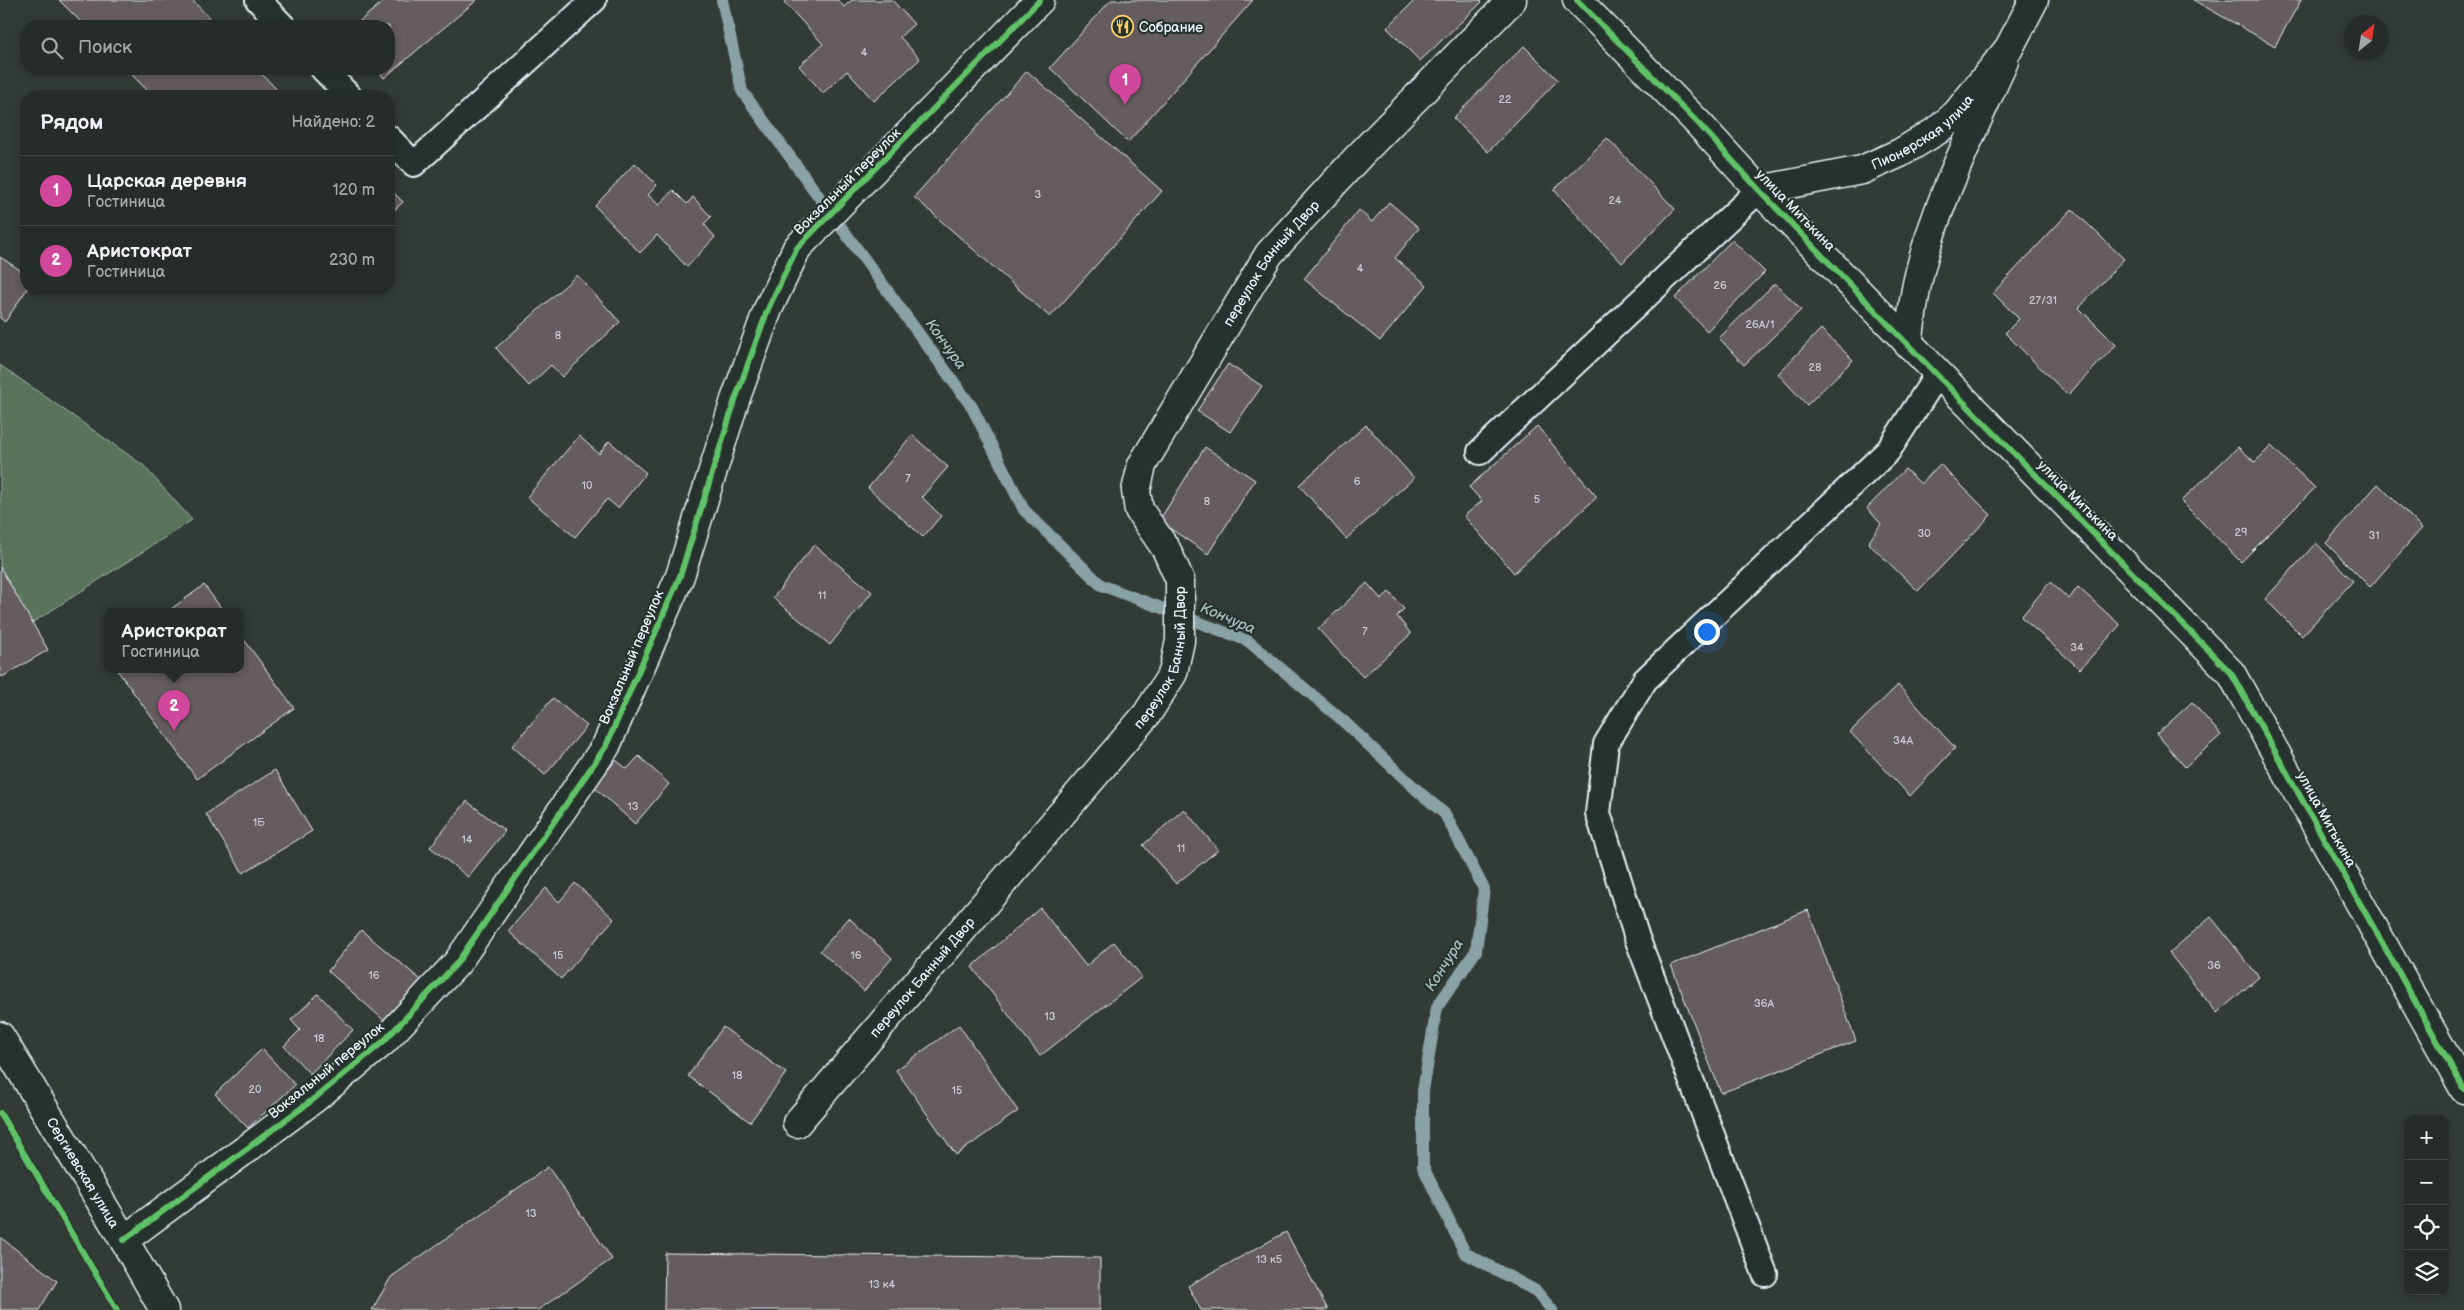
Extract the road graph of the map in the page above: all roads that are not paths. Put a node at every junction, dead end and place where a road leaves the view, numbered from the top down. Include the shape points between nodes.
1 (258, 0) edge
2 (594, 0) edge
3 (1040, 0) edge
4 (1512, 0) edge
5 (1577, 0) edge
6 (2034, 0) edge
7 (277, 20) edge
8 (2010, 48) junction
9 (329, 75) edge
10 (343, 90) edge
11 (395, 144) edge
12 (1759, 190) junction
13 (1908, 344) junction
14 (1937, 375) junction
15 (1480, 452) dead end
16 (0, 1036) edge
17 (2464, 1089) edge
18 (797, 1123) dead end
19 (124, 1240) junction
20 (1765, 1274) dead end
21 (164, 1310) edge

1 - 7 lane
2 - 11 lane via 414,164
3 - 19 street, Вокзальный переулок via 797,248 768,309 680,576 606,746 457,963 384,1041 315,1098
4 - 18 street, переулок Банный Двор via 1270,254 1142,465 1136,491 1139,510 1166,549 1180,580 1180,640 1173,674 1147,714
5 - 12 street, улица Митькина
6 - 8 street, Пионерская улица
8 - 12 street, Пионерская улица via 1957,113 1938,130 1900,153 1862,170
8 - 13 street via 1935,226 1917,282
9 - 10 lane
12 - 13 street, улица Митькина
12 - 15 lane
13 - 14 street, улица Митькина
14 - 17 street, улица Митькина via 2231,673
14 - 20 lane via 1888,451 1645,680 1606,744 1598,813 1637,938
16 - 19 street, Сергиевская улица
19 - 21 street, Сергиевская улица

